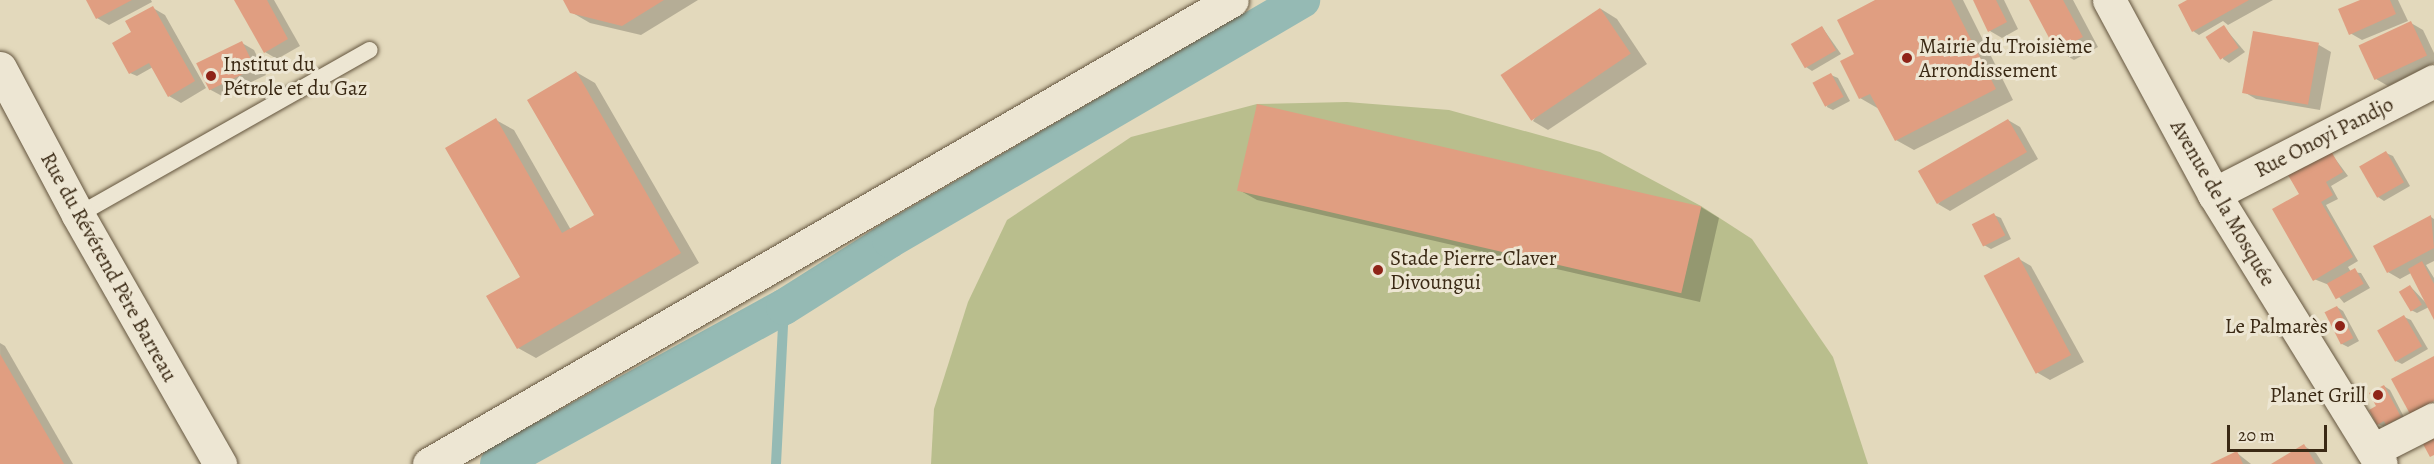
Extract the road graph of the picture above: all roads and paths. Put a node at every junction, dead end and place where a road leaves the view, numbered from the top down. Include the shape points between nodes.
1 (1232, 0) edge
2 (2109, 0) edge
3 (370, 50) dead end
4 (0, 68) edge
5 (2434, 81) edge
6 (2214, 194) junction
7 (78, 215) junction
8 (2434, 419) edge
9 (2377, 457) edge
10 (220, 464) edge
11 (429, 464) edge

1 - 11 street
2 - 6 street, Avenue de la Mosquée
3 - 7 lane
4 - 7 street, Rue du Révérend Père Barreau
5 - 6 street, Rue Onoyi Pandjo
6 - 9 street, Avenue de la Mosquée
7 - 10 street, Rue du Révérend Père Barreau
8 - 9 street

